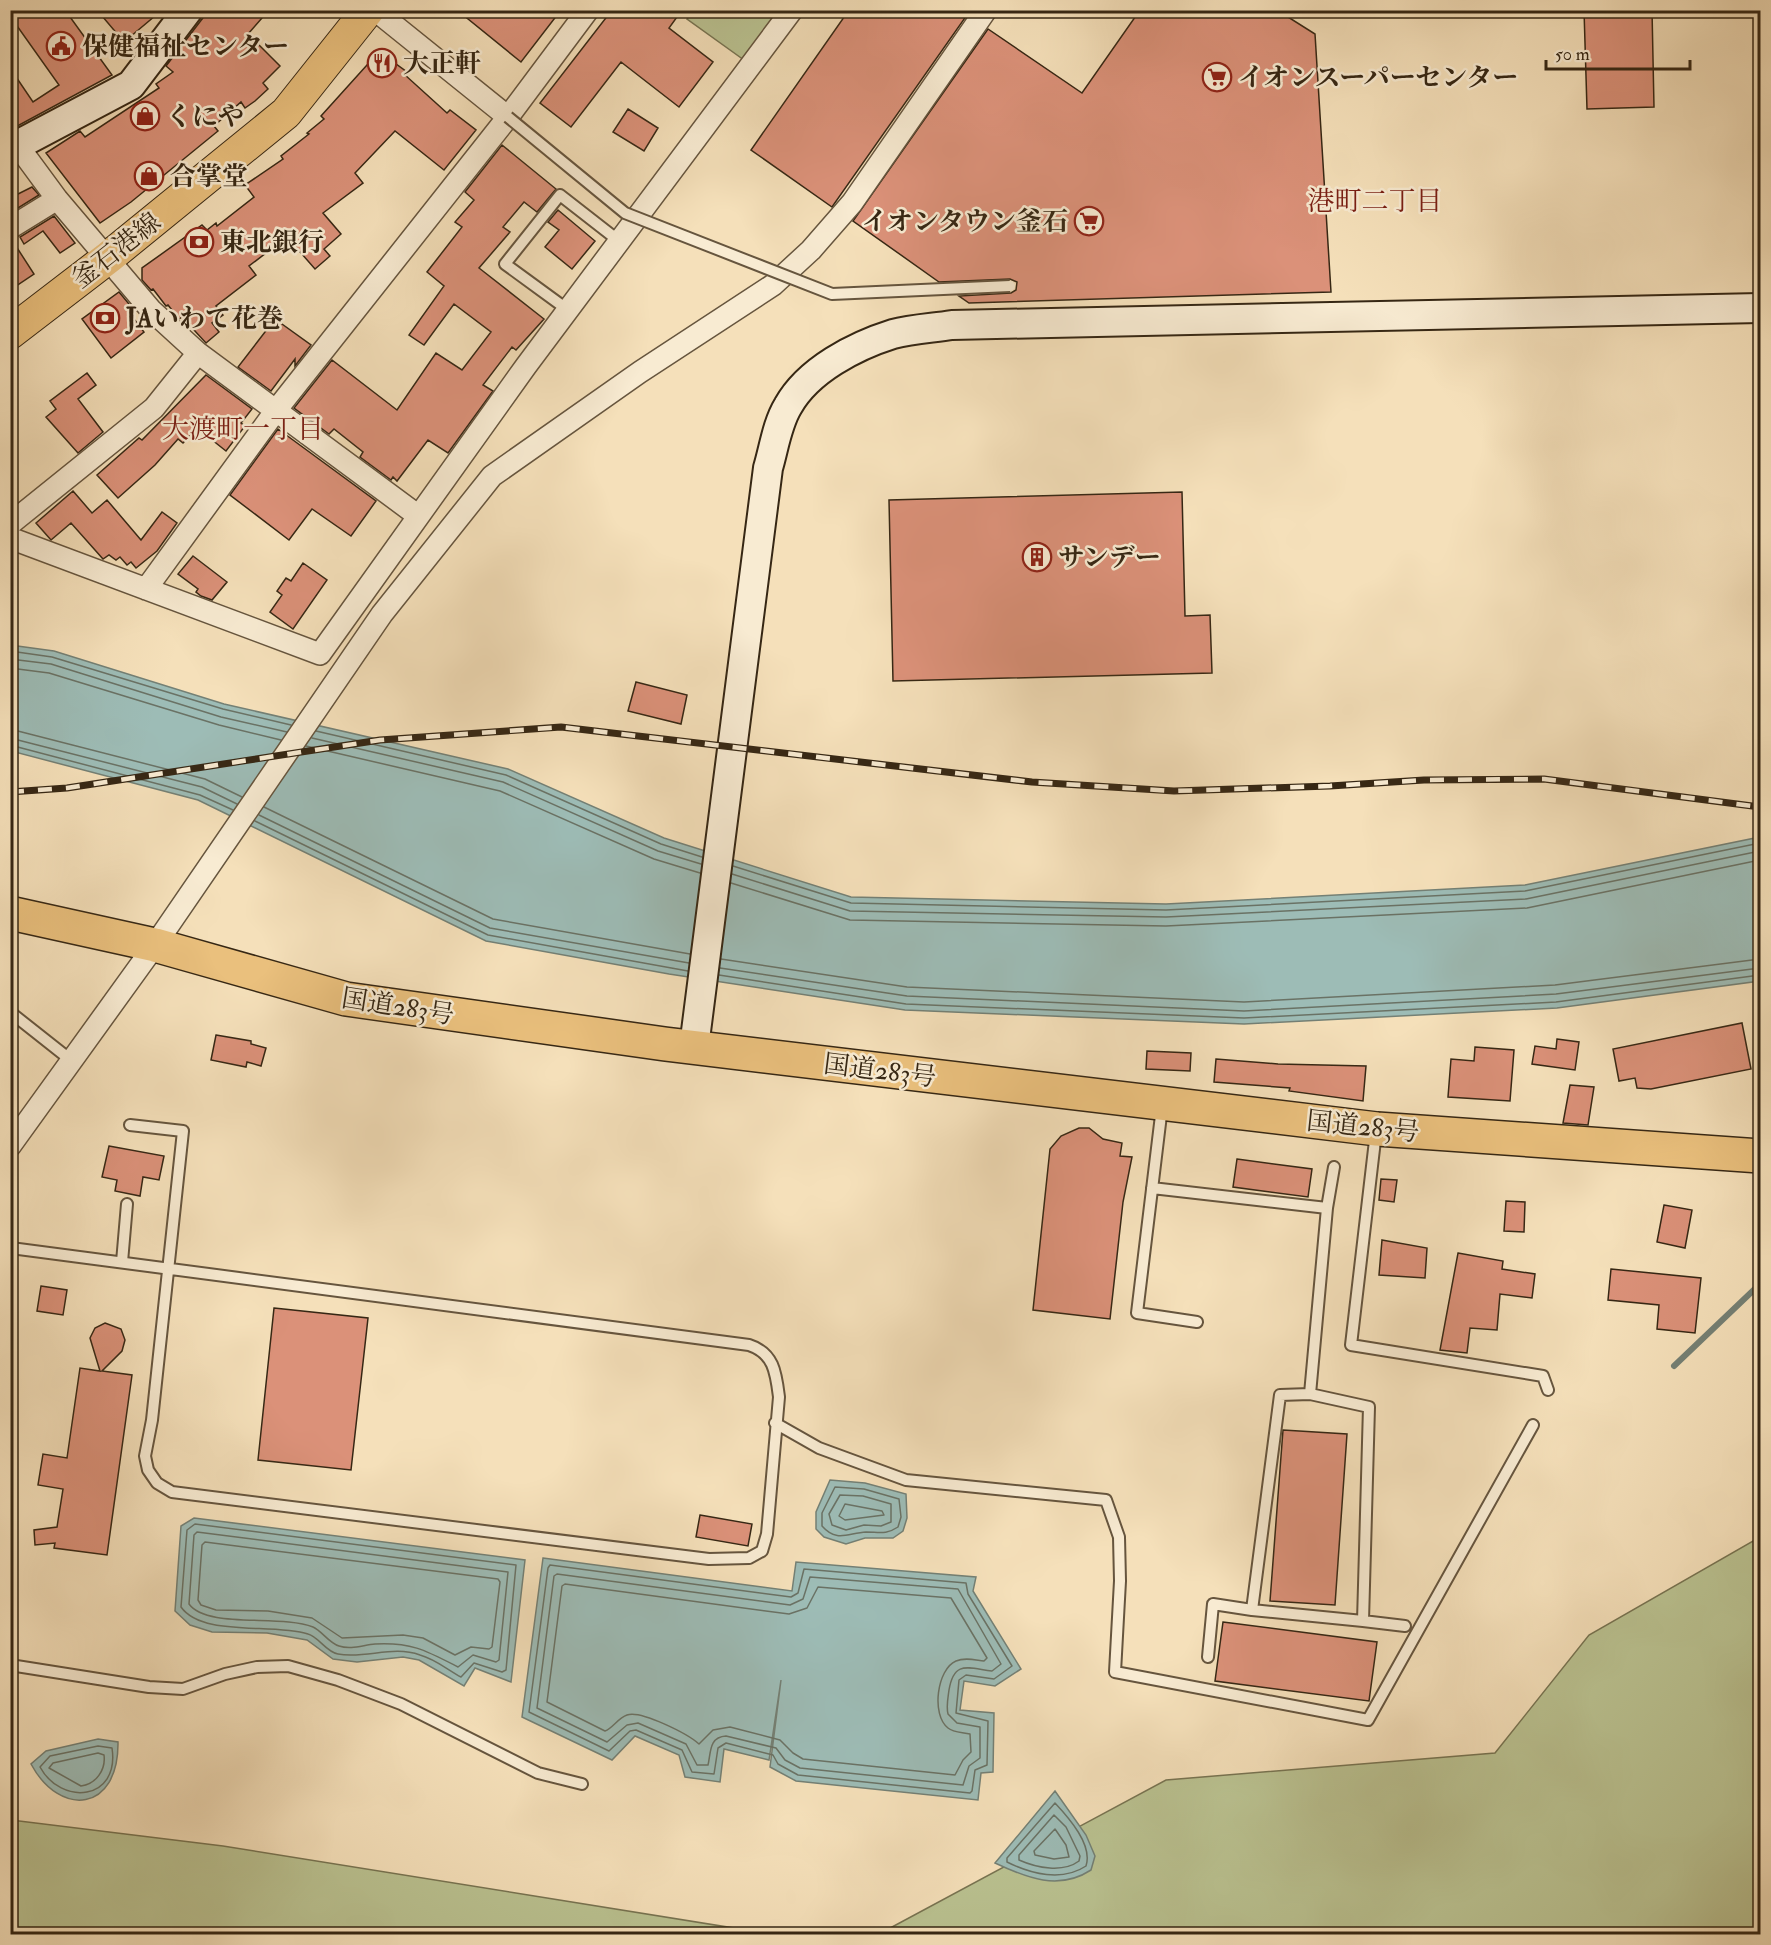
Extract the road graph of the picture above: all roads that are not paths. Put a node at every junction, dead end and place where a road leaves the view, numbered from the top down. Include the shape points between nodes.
1 (189, 10) edge
2 (368, 10) edge
3 (375, 10) edge
4 (588, 10) edge
5 (792, 10) edge
6 (986, 10) edge
7 (508, 117) junction
8 (14, 147) edge
9 (57, 199) junction
10 (10, 228) edge
11 (619, 241) junction
12 (109, 257) junction
13 (1010, 286) dead end
14 (1761, 308) edge
15 (568, 310) junction
16 (10, 333) edge
17 (198, 353) junction
18 (277, 409) junction
19 (417, 515) junction
20 (10, 524) edge
21 (10, 538) edge
22 (146, 589) junction
23 (10, 913) edge
24 (155, 945) junction
25 (10, 1012) edge
26 (694, 1047) junction
27 (72, 1061) junction
28 (1163, 1103) junction
29 (130, 1125) dead end
30 (1377, 1129) junction
31 (10, 1146) edge
32 (1761, 1156) edge
33 (1334, 1167) dead end
34 (1152, 1188) junction
35 (127, 1204) dead end
36 (1327, 1208) junction
37 (10, 1247) edge
38 (122, 1262) junction
39 (168, 1268) junction
40 (1197, 1323) dead end
41 (1548, 1390) dead end
42 (1310, 1394) junction
43 (775, 1423) junction
44 (1533, 1425) dead end
45 (1252, 1610) junction
46 (1363, 1621) junction
47 (1405, 1626) dead end
48 (1208, 1657) dead end
49 (10, 1665) edge
50 (582, 1784) dead end

1 - 8 street via 131,85
2 - 12 main road, 釜石港線 via 286,113
3 - 7 street
4 - 7 street
5 - 11 street
6 - 24 street via 852,203 811,250 773,285 492,476 382,614
7 - 13 lane, bridge via 625,213 832,294
7 - 18 street
8 - 9 street
9 - 10 street
9 - 12 street
11 - 15 street
11 - 15 lane via 560,195 505,264
12 - 16 main road, 釜石港線
12 - 17 street via 151,310
14 - 26 street via 952,325 894,334 832,362 788,406 768,468
15 - 19 street
17 - 18 street
17 - 20 street via 154,408
18 - 19 street
18 - 22 street
19 - 22 street via 320,654
21 - 22 street
23 - 24 highway, 国道283号
24 - 26 highway, 国道283号 via 346,999
24 - 27 street
25 - 27 lane
26 - 28 highway, 国道283号
27 - 31 street
28 - 30 highway, 国道283号
28 - 34 lane
29 - 39 lane via 183,1131
30 - 32 highway, 国道283号
30 - 41 lane via 1352,1345 1543,1376
33 - 36 lane
34 - 36 lane
34 - 40 lane via 1137,1313
35 - 38 lane
36 - 42 lane
37 - 38 lane
38 - 39 lane
39 - 43 lane via 749,1345 771,1359 777,1376
39 - 43 lane via 145,1456 157,1483 172,1492 709,1559 749,1558 762,1551 767,1534
42 - 45 lane via 1280,1395
42 - 46 lane via 1369,1407
43 - 44 lane via 819,1448 906,1480 1106,1500 1119,1537 1115,1671 1368,1720
45 - 46 lane
45 - 48 lane via 1213,1604
46 - 47 lane
49 - 50 lane via 183,1689 225,1674 288,1666 401,1704 538,1773

